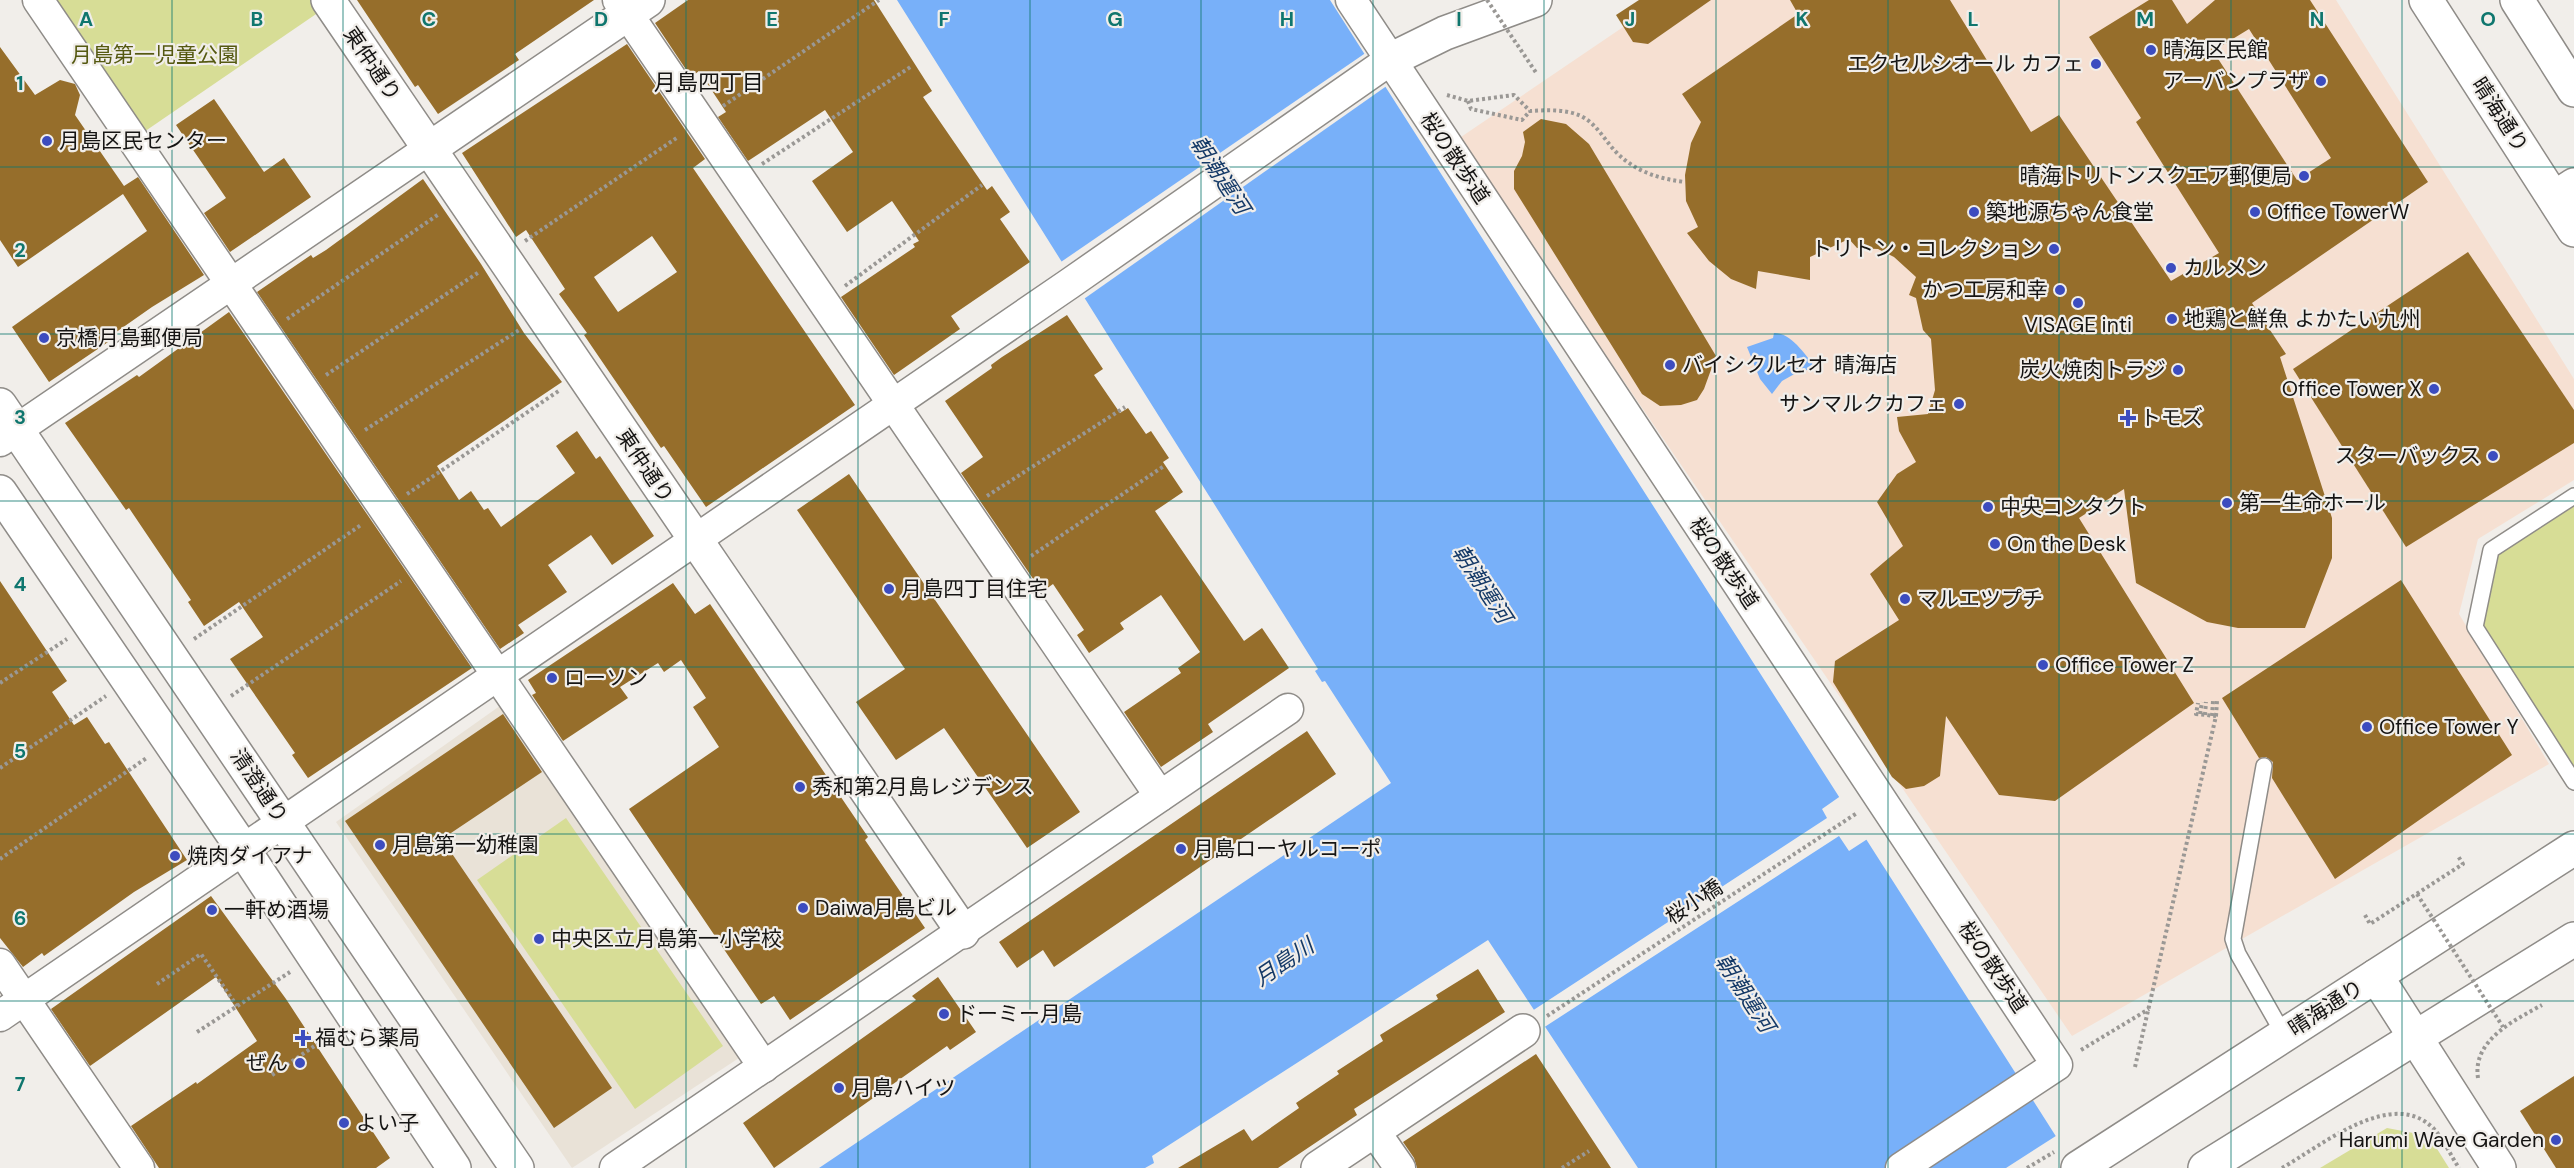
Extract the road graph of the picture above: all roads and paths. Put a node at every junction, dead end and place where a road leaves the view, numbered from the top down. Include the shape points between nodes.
1 (38, 0) edge
2 (328, 0) edge
3 (879, 0) edge
4 (1352, 0) edge
5 (1487, 0) edge
6 (1535, 0) edge
7 (2426, 0) edge
8 (2517, 0) edge
9 (631, 5) edge
10 (1386, 63) junction
11 (912, 66) dead end
12 (1536, 74) dead end
13 (2574, 90) edge
14 (1530, 111) junction
15 (701, 121) junction
16 (429, 149) junction
17 (740, 179) junction
18 (1685, 182) dead end
19 (982, 184) dead end
20 (2564, 191) edge
21 (447, 208) dead end
22 (2574, 230) edge
23 (502, 256) junction
24 (231, 284) junction
25 (824, 302) junction
26 (542, 315) junction
27 (265, 333) junction
28 (304, 391) junction
29 (894, 404) junction
30 (1125, 407) dead end
31 (6, 426) edge
32 (341, 445) junction
33 (1164, 466) dead end
34 (0, 492) edge
35 (2574, 496) edge
36 (966, 509) junction
37 (696, 539) junction
38 (423, 566) junction
39 (1008, 572) junction
40 (90, 623) junction
41 (497, 675) junction
42 (129, 680) junction
43 (0, 683) edge
44 (2215, 701) dead end
45 (1288, 709) dead end
46 (208, 712) junction
47 (2203, 715) junction
48 (2214, 716) junction
49 (170, 741) junction
50 (2264, 766) dead end
51 (0, 768) edge
52 (2574, 782) edge
53 (1160, 796) junction
54 (1880, 798) junction
55 (283, 822) junction
56 (2574, 848) edge
57 (243, 849) junction
58 (2458, 856) dead end
59 (0, 859) edge
60 (2416, 894) junction
61 (2366, 915) dead end
62 (963, 932) junction
63 (2574, 939) edge
64 (314, 956) junction
65 (0, 964) edge
66 (2376, 976) junction
67 (156, 984) dead end
68 (2542, 1005) dead end
69 (237, 1006) junction
70 (12, 1008) edge
71 (2149, 1009) junction
72 (355, 1018) junction
73 (2503, 1027) junction
74 (1523, 1031) joint
75 (197, 1032) dead end
76 (2284, 1035) junction
77 (2415, 1037) junction
78 (2057, 1065) junction
79 (2135, 1066) dead end
80 (764, 1067) junction
81 (2476, 1070) dead end
82 (272, 1075) dead end
83 (1375, 1132) junction
84 (1589, 1151) dead end
85 (139, 1168) edge
86 (453, 1168) edge
87 (517, 1168) edge
88 (615, 1168) edge
89 (1318, 1168) edge
90 (1400, 1168) edge
91 (1562, 1168) edge
92 (1901, 1168) edge
93 (2078, 1168) edge
94 (2205, 1168) edge
95 (2282, 1168) edge
96 (2459, 1168) edge
97 (2499, 1168) edge

1 - 24 street
2 - 16 main road, 東仲通り
3 - 15 path
4 - 10 street, 桜の散歩道
5 - 12 path, bridge
6 - 10 main road via 1445,33
7 - 20 main road, 晴海通り
8 - 13 main road
9 - 15 street
9 - 16 main road
10 - 29 street
10 - 54 street, 桜の散歩道
11 - 17 path
14 - 14 path via 1522,120 1471,109 1467,101 1514,95
14 - 18 path via 1555,110 1581,116 1634,166 1652,176
15 - 17 street
15 - 23 path
16 - 23 main road, 東仲通り
16 - 24 street
17 - 25 street
19 - 25 path
20 - 22 main road, 晴海通り
21 - 27 path
23 - 26 main road, 東仲通り
23 - 28 path
24 - 27 street
24 - 31 street
25 - 29 street
26 - 32 path
26 - 37 main road, 東仲通り
27 - 28 street
28 - 32 street
29 - 36 street
29 - 37 street
30 - 36 path
31 - 46 main road, 清澄通り
32 - 38 street
33 - 39 path
34 - 40 main road
35 - 52 lane via 2491,550 2475,627
36 - 39 street
37 - 41 street
37 - 62 main road, 東仲通り
38 - 41 street
38 - 46 path
39 - 53 street
40 - 42 main road
40 - 43 path
41 - 55 street
41 - 80 street
42 - 49 main road
42 - 51 path
44 - 48 path
45 - 53 street
46 - 55 main road, 清澄通り
47 - 47 path via 2196,714 2202,702
47 - 48 path
48 - 71 path
49 - 57 main road
49 - 59 path
50 - 76 lane via 2233,939
53 - 62 street
54 - 74 path, 桜小橋
54 - 78 street, 桜の散歩道
55 - 57 street
55 - 87 main road, 清澄通り
56 - 66 main road, 晴海通り
57 - 64 main road
57 - 70 street
58 - 60 path via 2463,864
60 - 61 path via 2370,924
60 - 73 path, bridge
62 - 80 street
63 - 77 main road
64 - 69 path
64 - 72 main road
65 - 70 street
66 - 76 main road, 晴海通り
66 - 77 main road
67 - 69 path via 201,954
68 - 73 path
69 - 75 path
70 - 85 street
71 - 78 path
71 - 79 path
72 - 82 path
72 - 86 main road
73 - 81 path via 2489,1041
74 - 83 main road
76 - 93 main road, 晴海通り
77 - 94 main road
77 - 97 main road
78 - 92 street
80 - 88 street
83 - 89 main road
83 - 90 street
84 - 91 path
95 - 96 path via 2372,1117 2398,1112 2420,1119 2434,1130

